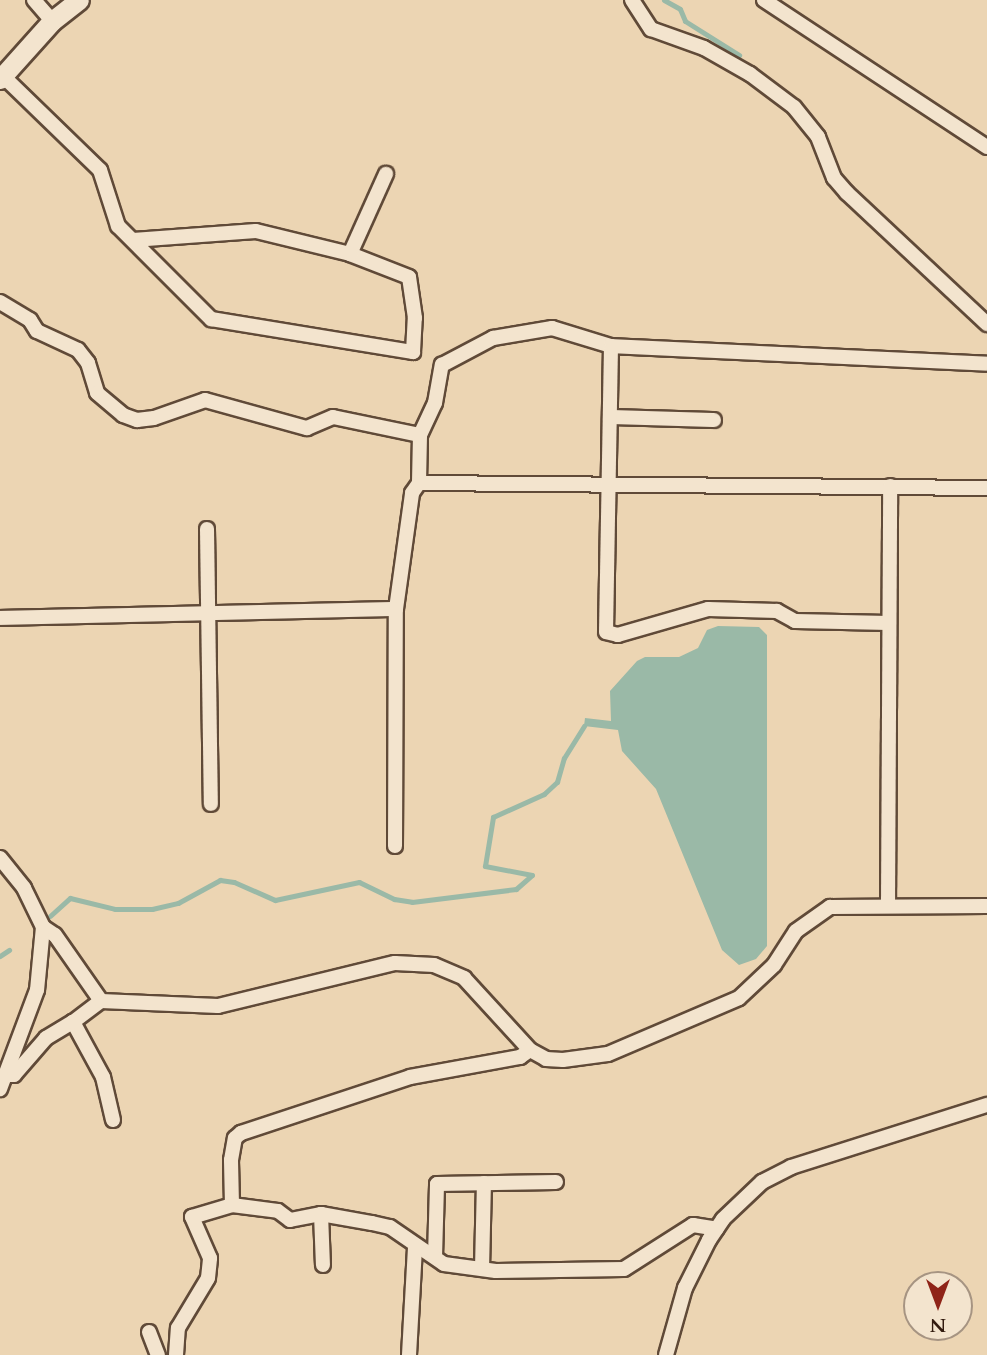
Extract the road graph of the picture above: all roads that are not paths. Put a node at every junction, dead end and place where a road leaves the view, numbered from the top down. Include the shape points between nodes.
1 (34, 0) edge
2 (79, 0) edge
3 (632, 0) edge
4 (764, 0) edge
5 (52, 21) junction
6 (1, 78) edge
7 (987, 147) edge
8 (386, 174) dead end
9 (133, 240) junction
10 (350, 254) junction
11 (0, 302) edge
12 (987, 324) edge
13 (611, 346) junction
14 (987, 356) edge
15 (987, 364) edge
16 (610, 417) junction
17 (714, 420) dead end
18 (420, 435) junction
19 (419, 483) junction
20 (608, 484) junction
21 (890, 486) junction
22 (987, 488) edge
23 (206, 529) dead end
24 (396, 609) junction
25 (210, 613) junction
26 (0, 618) edge
27 (889, 623) junction
28 (211, 804) dead end
29 (395, 846) dead end
30 (0, 858) edge
31 (888, 905) junction
32 (987, 906) edge
33 (43, 927) junction
34 (101, 1000) junction
35 (74, 1022) junction
36 (530, 1050) junction
37 (2, 1083) edge
38 (987, 1105) edge
39 (113, 1119) dead end
40 (556, 1182) dead end
41 (484, 1183) junction
42 (232, 1205) junction
43 (321, 1214) junction
44 (717, 1229) junction
45 (415, 1246) junction
46 (435, 1257) junction
47 (323, 1265) dead end
48 (482, 1269) junction
49 (149, 1332) dead end
50 (158, 1355) edge
51 (176, 1355) edge
52 (410, 1355) edge
53 (666, 1355) edge

1 - 5 street
2 - 5 main road
3 - 12 street via 651,29 704,48 794,107 818,137 834,178 847,193
4 - 7 street
5 - 6 main road
6 - 9 street via 100,170 118,226
8 - 10 street
9 - 10 street via 256,231
9 - 10 street via 211,319 413,352 415,318 408,278
11 - 18 street via 30,320 37,331 78,350 104,401 137,420 205,400 307,428 333,417
13 - 15 street
13 - 16 street
13 - 18 street via 552,328 493,338 442,365 435,403
14 - 15 street
16 - 17 street
16 - 20 street
18 - 19 street
19 - 20 street
19 - 24 street via 412,493
20 - 21 street
20 - 27 street via 606,632 618,635 708,609 777,611 795,621
21 - 22 street
21 - 27 street
23 - 25 street
24 - 25 street
24 - 29 street
25 - 26 street
25 - 28 street
27 - 31 street
30 - 33 street via 24,888
31 - 32 street
31 - 36 street via 848,904 814,916 796,931 764,978 715,1011 608,1054 555,1059
33 - 34 street via 55,935
33 - 37 street via 37,990
34 - 35 street
34 - 36 street via 218,1006 395,963 413,963 464,978
35 - 37 street via 46,1038
35 - 39 street via 103,1077
36 - 42 street via 520,1056 410,1077 241,1133 235,1138 231,1160
38 - 44 street via 791,1167 762,1182
40 - 41 street
41 - 46 street via 437,1184
41 - 48 street
42 - 43 street via 278,1210 290,1220
42 - 51 street via 192,1217 210,1258 208,1278 178,1328
43 - 45 street via 390,1227
43 - 47 street
44 - 48 street via 693,1226 624,1269
44 - 53 street via 685,1288
45 - 46 street
45 - 52 street
46 - 48 street via 444,1264
49 - 50 street

